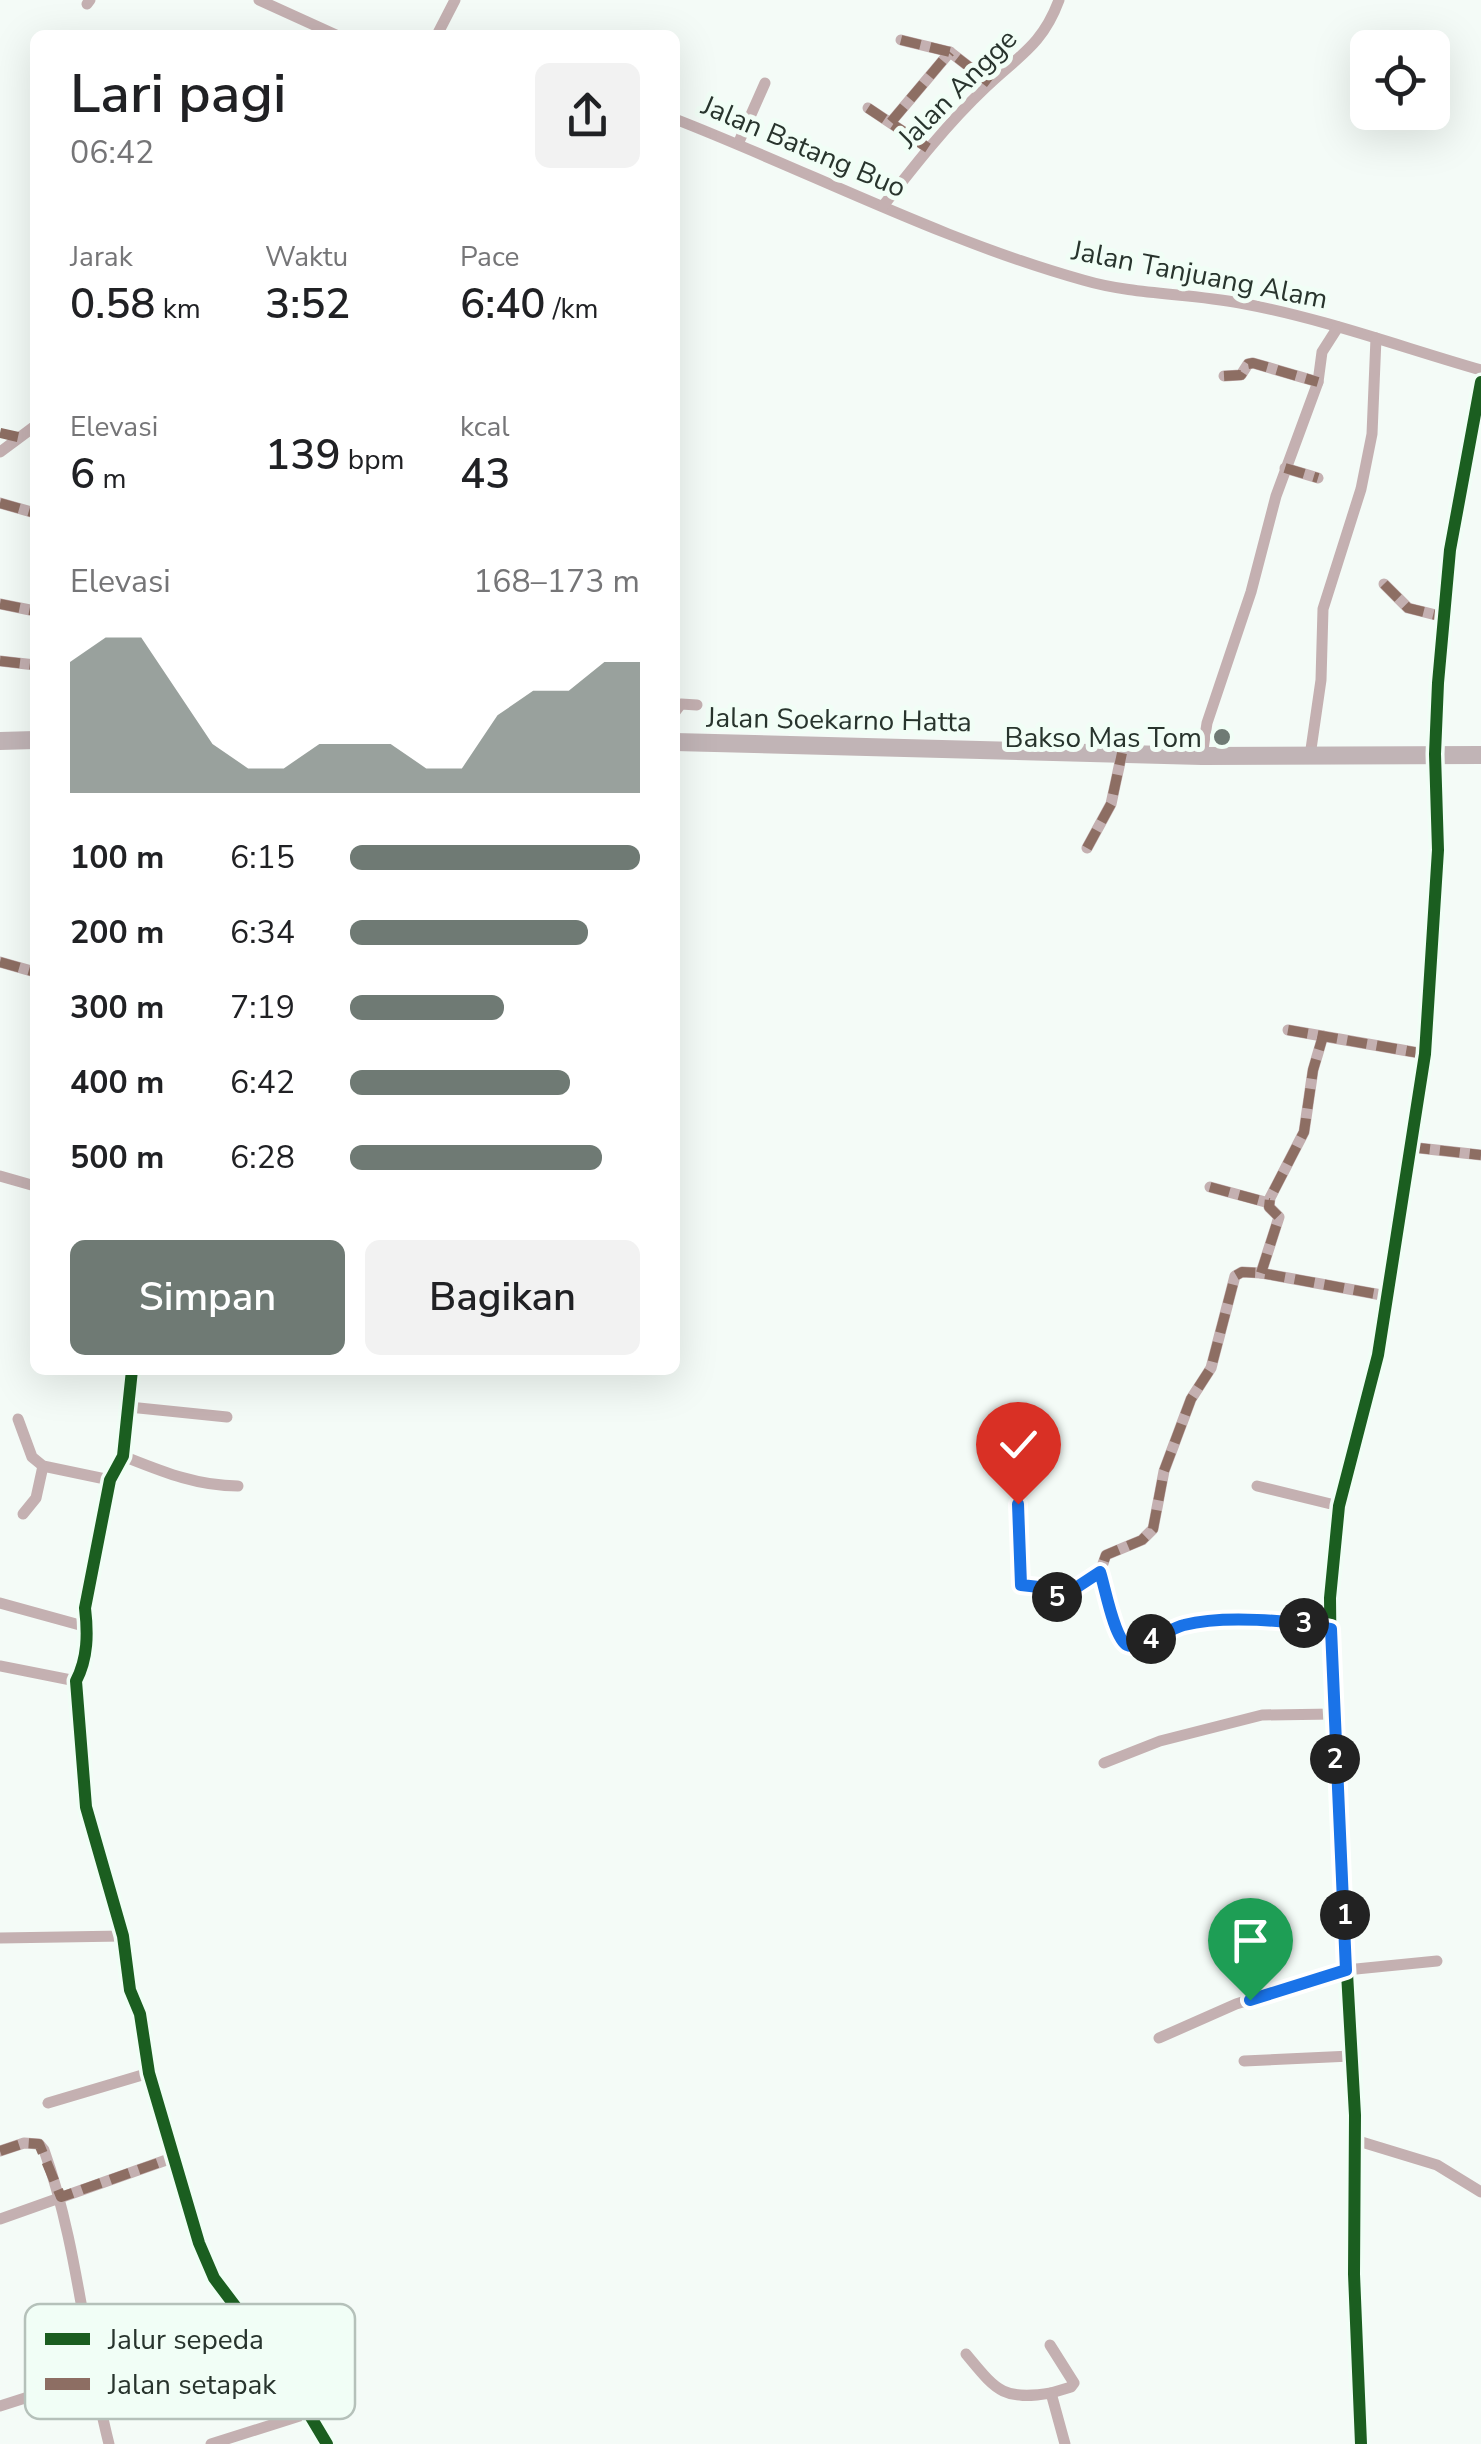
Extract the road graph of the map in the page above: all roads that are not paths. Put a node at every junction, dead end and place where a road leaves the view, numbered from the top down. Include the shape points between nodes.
1 (260, 0) edge
2 (454, 0) edge
3 (1058, 0) edge
4 (325, 30) edge
5 (439, 30) edge
6 (901, 40) dead end
7 (950, 52) junction
8 (765, 83) dead end
9 (990, 83) junction
10 (868, 108) dead end
11 (680, 121) edge
12 (891, 122) junction
13 (738, 144) junction
14 (928, 148) junction
15 (883, 206) junction
16 (913, 218) joint
17 (1338, 327) junction
18 (1376, 338) junction
19 (1481, 370) edge
20 (1224, 376) dead end
21 (1318, 382) junction
22 (1481, 382) edge
23 (1477, 423) edge
24 (30, 429) edge
25 (0, 433) edge
26 (18, 437) junction
27 (0, 452) edge
28 (1285, 468) junction
29 (1318, 478) dead end
30 (0, 502) edge
31 (30, 512) edge
32 (1384, 584) dead end
33 (0, 604) edge
34 (30, 610) edge
35 (1444, 617) junction
36 (0, 662) edge
37 (30, 665) edge
38 (680, 705) edge
39 (697, 705) dead end
40 (30, 740) edge
41 (0, 742) edge
42 (680, 742) edge
43 (1122, 753) junction
44 (1435, 754) junction
45 (1481, 755) edge
46 (1202, 756) junction
47 (1310, 756) junction
48 (1087, 848) dead end
49 (0, 962) edge
50 (30, 971) edge
51 (1288, 1030) dead end
52 (1323, 1036) junction
53 (1425, 1054) junction
54 (1410, 1147) junction
55 (1481, 1155) edge
56 (0, 1176) edge
57 (30, 1185) edge
58 (1210, 1187) dead end
59 (1269, 1203) junction
60 (1261, 1273) junction
61 (1388, 1296) junction
62 (132, 1375) edge
63 (129, 1407) junction
64 (227, 1416) dead end
65 (18, 1419) dead end
66 (123, 1456) junction
67 (43, 1466) junction
68 (110, 1480) junction
69 (238, 1486) dead end
70 (1257, 1486) dead end
71 (1018, 1504) dead end
72 (1339, 1506) junction
73 (22, 1514) dead end
74 (1100, 1572) junction
75 (0, 1604) edge
76 (87, 1627) junction
77 (1331, 1629) junction
78 (0, 1666) edge
79 (76, 1681) junction
80 (1333, 1714) junction
81 (1104, 1763) dead end
82 (123, 1936) junction
83 (0, 1938) edge
84 (1437, 1961) dead end
85 (1346, 1970) junction
86 (1159, 2038) dead end
87 (1351, 2056) junction
88 (1244, 2061) dead end
89 (150, 2073) junction
90 (48, 2103) dead end
91 (1356, 2140) junction
92 (0, 2152) edge
93 (172, 2158) junction
94 (1481, 2192) edge
95 (61, 2197) junction
96 (0, 2219) edge
97 (80, 2304) edge
98 (235, 2304) edge
99 (1050, 2345) dead end
100 (966, 2354) dead end
101 (1052, 2393) junction
102 (25, 2400) edge
103 (0, 2406) edge
104 (103, 2419) edge
105 (287, 2419) edge
106 (312, 2419) edge
107 (109, 2444) edge
108 (211, 2444) edge
109 (327, 2444) edge
110 (1065, 2444) edge
111 (1361, 2444) edge

1 - 4 street
2 - 5 street
3 - 9 street, Jalan Angge via 1036,44
6 - 7 street
7 - 9 street
7 - 12 street
8 - 13 street
9 - 14 street, Jalan Angge
10 - 12 street
11 - 13 street, Jalan Batang Buo
12 - 14 street
13 - 15 street, Jalan Batang Buo
14 - 15 street, Jalan Angge
15 - 16 street, Jalan Batang Buo
16 - 17 street, Jalan Tanjuang Alam via 1083,280 1240,303
17 - 18 street, Jalan Tanjuang Alam
17 - 21 street via 1322,352
18 - 19 street, Jalan Tanjuang Alam
18 - 47 street via 1372,434 1323,609 1322,680
20 - 21 street via 1241,374 1253,363
21 - 28 street
22 - 23 street
23 - 35 street via 1450,550
24 - 26 street
25 - 26 street
26 - 27 street
28 - 29 street
28 - 46 street
30 - 31 street
32 - 35 street via 1408,608
33 - 34 street
35 - 44 street
36 - 37 street
38 - 39 street
40 - 41 highway
42 - 43 highway, Jalan Soekarno Hatta
43 - 46 highway, Jalan Soekarno Hatta
43 - 48 street via 1111,804
44 - 45 highway, Jalan Soekarno Hatta
44 - 47 highway, Jalan Soekarno Hatta
44 - 53 street via 1438,850
46 - 47 highway, Jalan Soekarno Hatta
49 - 50 street
51 - 52 street
52 - 53 street
52 - 59 street via 1304,1132
53 - 54 street
54 - 55 street
54 - 61 street
56 - 57 street
58 - 59 street
59 - 60 street via 1278,1220
60 - 61 street
60 - 74 street via 1242,1272 1231,1283 1211,1368 1191,1399 1164,1471 1154,1529 1106,1555
61 - 72 street
62 - 63 street
63 - 64 street
63 - 66 street
65 - 67 street via 32,1457
66 - 68 street
66 - 69 street via 180,1478
67 - 68 street
67 - 73 street via 36,1498
68 - 76 street
70 - 72 street
71 - 74 street via 1021,1585 1062,1597
72 - 77 street
74 - 77 street via 1127,1645 1184,1625 1281,1620
75 - 76 street
76 - 79 street
77 - 80 street
78 - 79 street
79 - 82 street via 86,1807
80 - 81 street via 1262,1715
80 - 85 street
82 - 83 street
82 - 89 street
84 - 85 street
85 - 86 street via 1236,2004
85 - 87 street
87 - 88 street
87 - 91 street
89 - 90 street
89 - 93 street
91 - 94 street via 1436,2165
91 - 111 street
92 - 95 street via 40,2144
93 - 95 street
93 - 98 street via 210,2269
95 - 96 street
95 - 97 street
99 - 101 street via 1074,2383
100 - 101 street via 1007,2395
101 - 110 street
102 - 103 street
104 - 107 street
105 - 108 street
106 - 109 street

